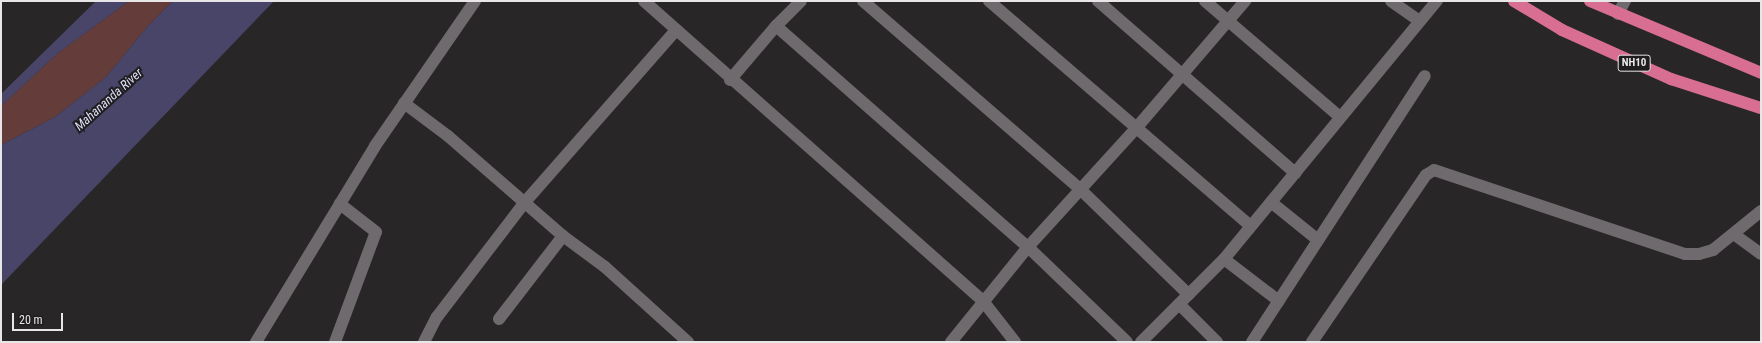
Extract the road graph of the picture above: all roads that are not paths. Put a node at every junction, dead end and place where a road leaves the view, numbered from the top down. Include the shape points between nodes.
1 (475, 1) edge
2 (644, 1) edge
3 (801, 1) edge
4 (863, 1) edge
5 (989, 1) edge
6 (1098, 1) edge
7 (1205, 1) edge
8 (1245, 1) edge
9 (1391, 1) edge
10 (1438, 1) edge
11 (1514, 1) edge
12 (1590, 1) edge
13 (1626, 1) edge
14 (1618, 14) junction
15 (1228, 20) junction
16 (1420, 21) junction
17 (776, 26) junction
18 (676, 30) junction
19 (1761, 73) edge
20 (1182, 74) junction
21 (1425, 76) dead end
22 (730, 80) junction
23 (404, 103) junction
24 (1761, 108) edge
25 (1340, 117) junction
26 (1138, 126) junction
27 (1294, 173) junction
28 (1079, 188) junction
29 (525, 202) junction
30 (1272, 203) junction
31 (340, 204) junction
32 (1761, 211) edge
33 (1251, 226) junction
34 (1735, 235) junction
35 (563, 236) junction
36 (1318, 240) junction
37 (1028, 246) junction
38 (1761, 254) edge
39 (1224, 259) junction
40 (1189, 295) junction
41 (983, 301) junction
42 (1279, 301) junction
43 (1179, 304) junction
44 (499, 319) dead end
45 (256, 342) edge
46 (335, 342) edge
47 (424, 342) edge
48 (688, 342) edge
49 (951, 342) edge
50 (1015, 342) edge
51 (1127, 342) edge
52 (1141, 342) edge
53 (1217, 342) edge
54 (1252, 342) edge
55 (1312, 342) edge

1 - 23 street
2 - 18 street
3 - 17 street
4 - 28 street
5 - 26 street
6 - 20 street
7 - 15 street
8 - 15 street
9 - 16 street
10 - 16 street
11 - 24 highway, NH10 via 1562,30 1671,79
12 - 14 highway
13 - 14 street
14 - 19 highway
15 - 20 street
15 - 25 street
16 - 25 street
17 - 22 street
17 - 37 street
18 - 22 street
18 - 29 street
20 - 26 street
20 - 27 street
21 - 36 street
22 - 41 street
23 - 29 street via 448,136
23 - 31 street
25 - 27 street
26 - 28 street
26 - 33 street
27 - 30 street
28 - 37 street
28 - 40 street
29 - 35 street
29 - 47 street via 437,318
30 - 33 street
30 - 36 street
31 - 45 street
31 - 46 street via 376,232
32 - 34 street
33 - 39 street
34 - 38 street
34 - 55 street via 1713,250 1685,254 1434,170 1426,175
35 - 44 street
35 - 48 street via 605,267
36 - 42 street
37 - 41 street
37 - 51 street
39 - 40 street
39 - 42 street
40 - 43 street
41 - 49 street
41 - 50 street
42 - 54 street
43 - 52 street
43 - 53 street

